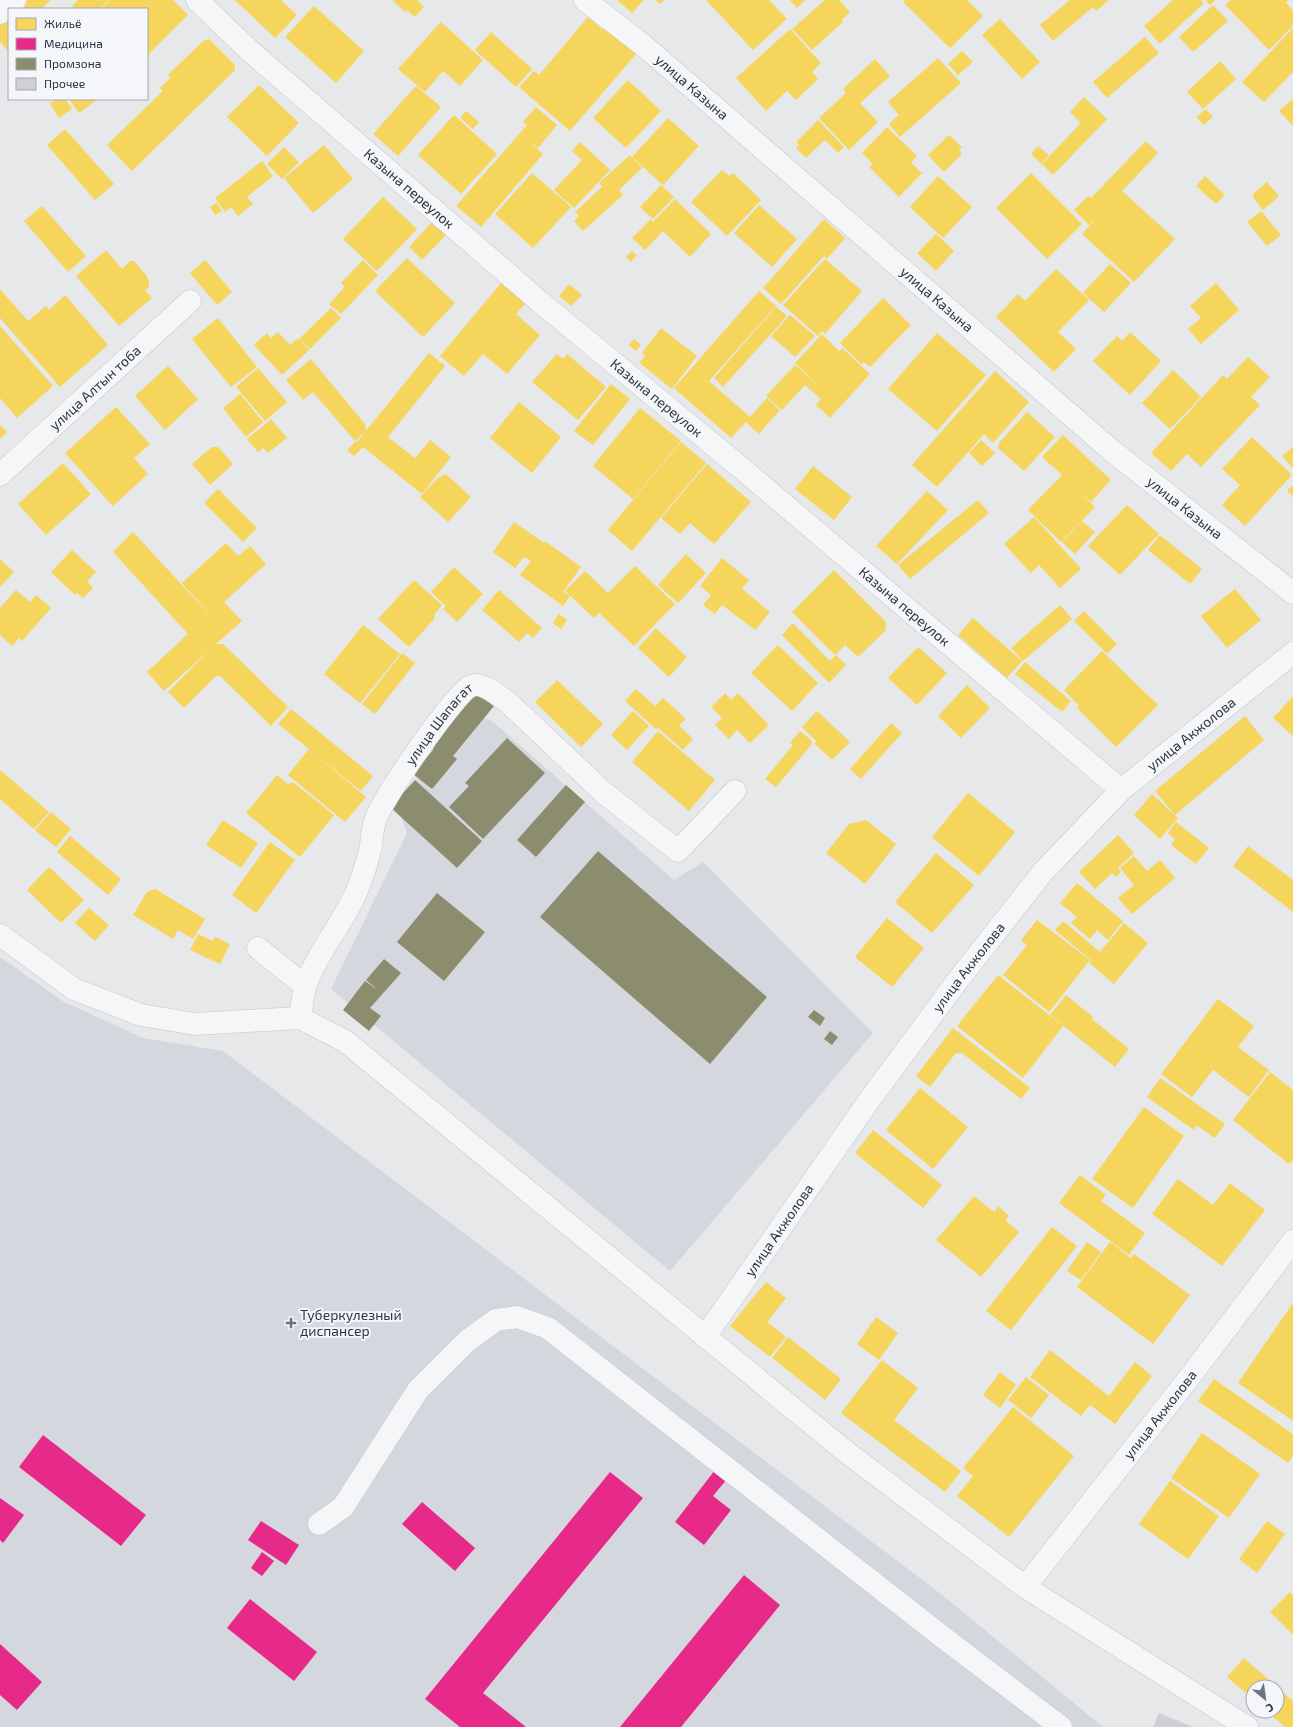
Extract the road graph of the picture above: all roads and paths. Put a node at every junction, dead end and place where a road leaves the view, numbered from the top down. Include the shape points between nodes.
1 (15, 0) edge
2 (197, 0) edge
3 (585, 0) edge
4 (0, 13) edge
5 (190, 301) dead end
6 (0, 475) edge
7 (1293, 593) edge
8 (1293, 653) edge
9 (1121, 790) junction
10 (735, 791) dead end
11 (0, 935) edge
12 (258, 948) dead end
13 (305, 986) junction
14 (300, 1018) junction
15 (1293, 1241) edge
16 (705, 1337) junction
17 (319, 1524) dead end
18 (1025, 1587) junction
19 (1061, 1727) edge
20 (1247, 1727) edge

1 - 4 street
2 - 9 street, Казына переулок via 249,50 533,295
3 - 7 street, улица Казына via 643,45 1111,450
5 - 6 street, улица Алтын тоба
8 - 9 street, улица Акжолова
9 - 16 street, улица Акжолова via 1043,872 958,980 868,1102
10 - 13 street, улица Шапагат via 678,851 604,793 511,705 480,685 471,685 462,692 386,797 375,821 370,851 354,897
11 - 14 street via 74,989 141,1015 195,1024
12 - 13 street
13 - 14 street, улица Шапагат
14 - 16 street via 345,1041
15 - 18 street, улица Акжолова
16 - 18 street via 845,1451
17 - 19 street via 343,1507 418,1390 467,1341 496,1320 517,1317 548,1328 940,1636
18 - 20 street

